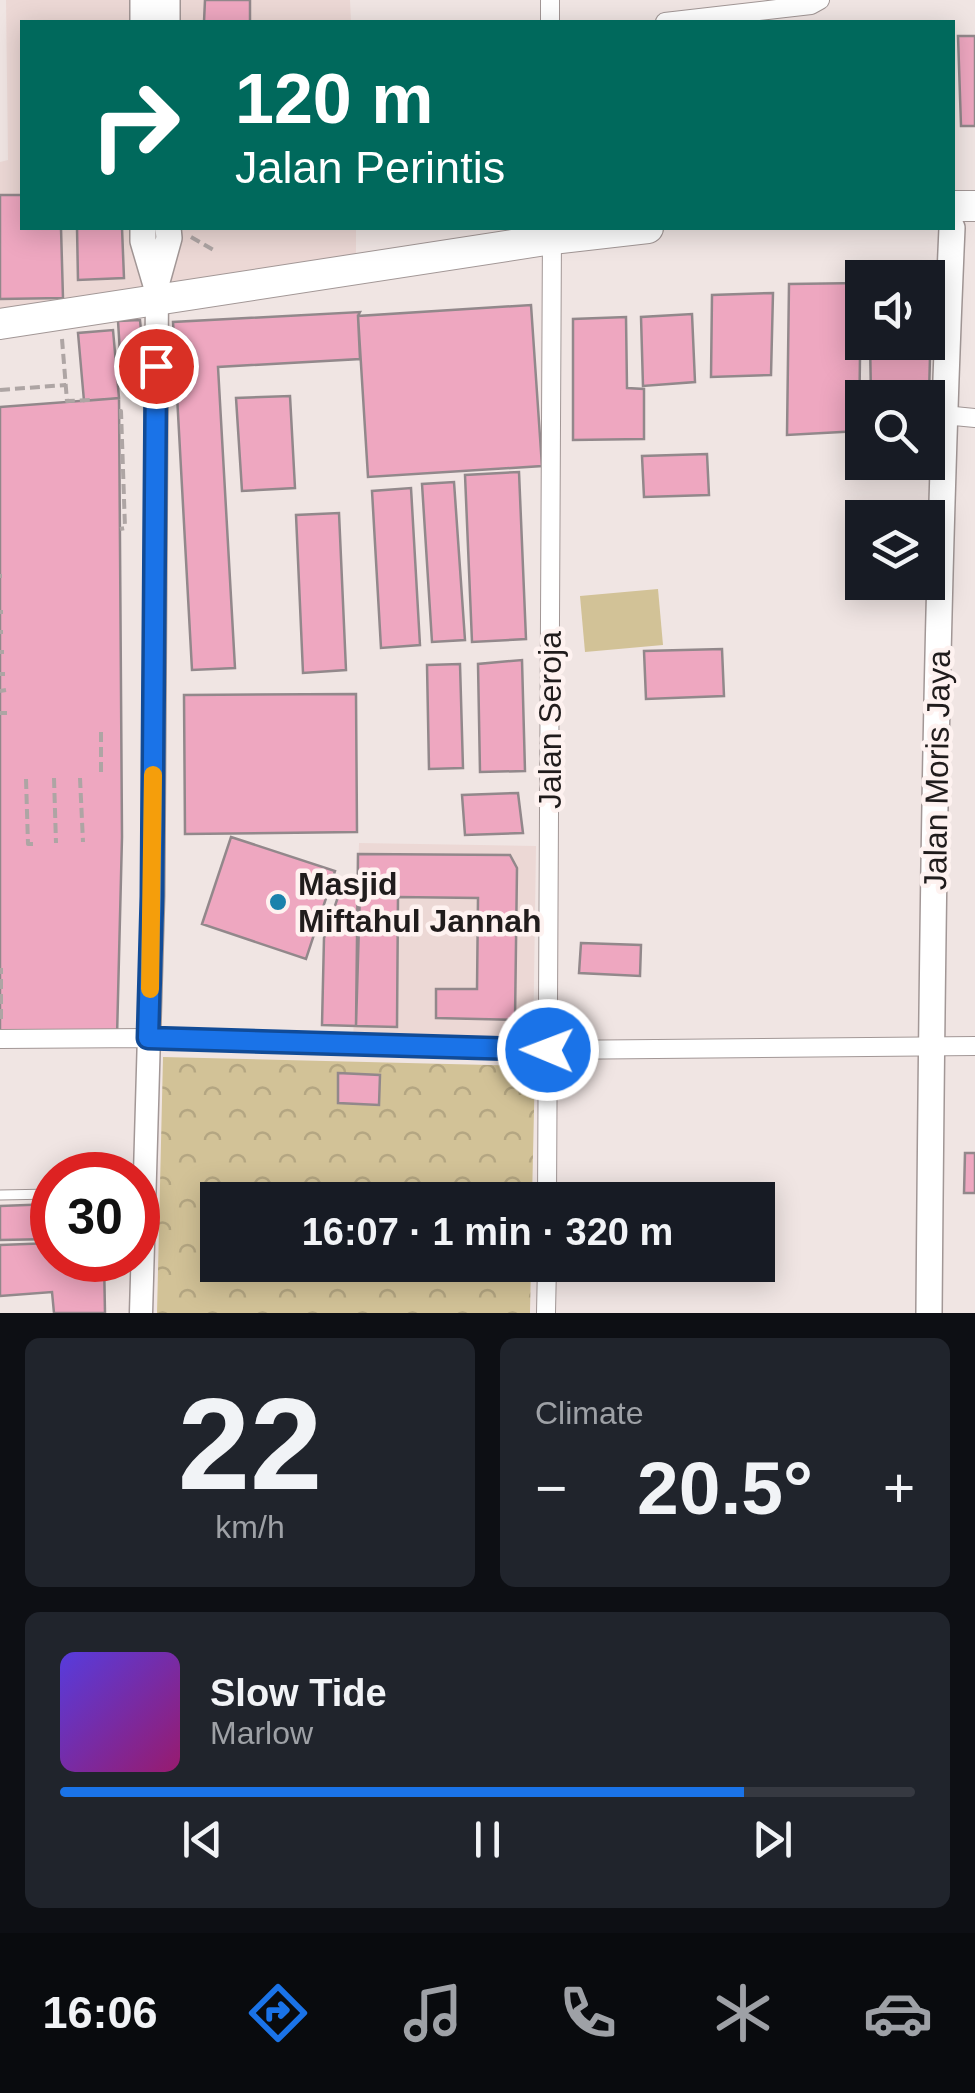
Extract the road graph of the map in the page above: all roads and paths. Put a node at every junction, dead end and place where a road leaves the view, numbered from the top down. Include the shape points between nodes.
1 (820, 0) edge
2 (682, 20) edge
3 (143, 230) edge
4 (168, 230) edge
5 (188, 230) edge
6 (616, 230) edge
7 (952, 230) edge
8 (552, 234) edge
9 (217, 252) dead end
10 (157, 293) junction
11 (61, 314) junction
12 (0, 324) edge
13 (66, 385) junction
14 (0, 390) edge
15 (945, 391) edge
16 (92, 400) dead end
17 (119, 412) dead end
18 (945, 414) edge
19 (975, 418) edge
20 (943, 480) edge
21 (120, 529) dead end
22 (0, 713) edge
23 (7, 713) dead end
24 (101, 732) dead end
25 (101, 777) dead end
26 (54, 778) dead end
27 (80, 778) dead end
28 (26, 780) dead end
29 (83, 842) dead end
30 (56, 843) dead end
31 (35, 844) dead end
32 (1, 968) edge
33 (1, 984) edge
34 (0, 1024) edge
35 (0, 1038) edge
36 (148, 1038) junction
37 (975, 1046) edge
38 (931, 1047) junction
39 (548, 1050) junction
40 (142, 1152) edge
41 (547, 1182) edge
42 (30, 1194) edge
43 (0, 1195) edge
44 (141, 1282) edge
45 (546, 1282) edge
46 (141, 1313) edge
47 (546, 1313) edge
48 (929, 1313) edge

1 - 2 street
3 - 10 main road
4 - 10 main road
5 - 9 path
6 - 8 highway
7 - 15 main road, Jalan Moris Jaya
8 - 10 highway
8 - 39 street, Jalan Seroja
10 - 11 highway
10 - 36 street
11 - 12 highway
11 - 13 path
13 - 14 path
13 - 16 path via 67,401
17 - 21 path
18 - 19 street
20 - 38 main road, Jalan Moris Jaya
22 - 23 path
24 - 25 path
26 - 30 path
27 - 29 path
28 - 31 path via 28,844
32 - 33 path
33 - 34 path
35 - 36 street
36 - 39 street
36 - 40 street
37 - 38 street
38 - 39 street
38 - 48 main road, Jalan Moris Jaya
39 - 41 street, Jalan Seroja
42 - 43 lane
44 - 46 street
45 - 47 street

